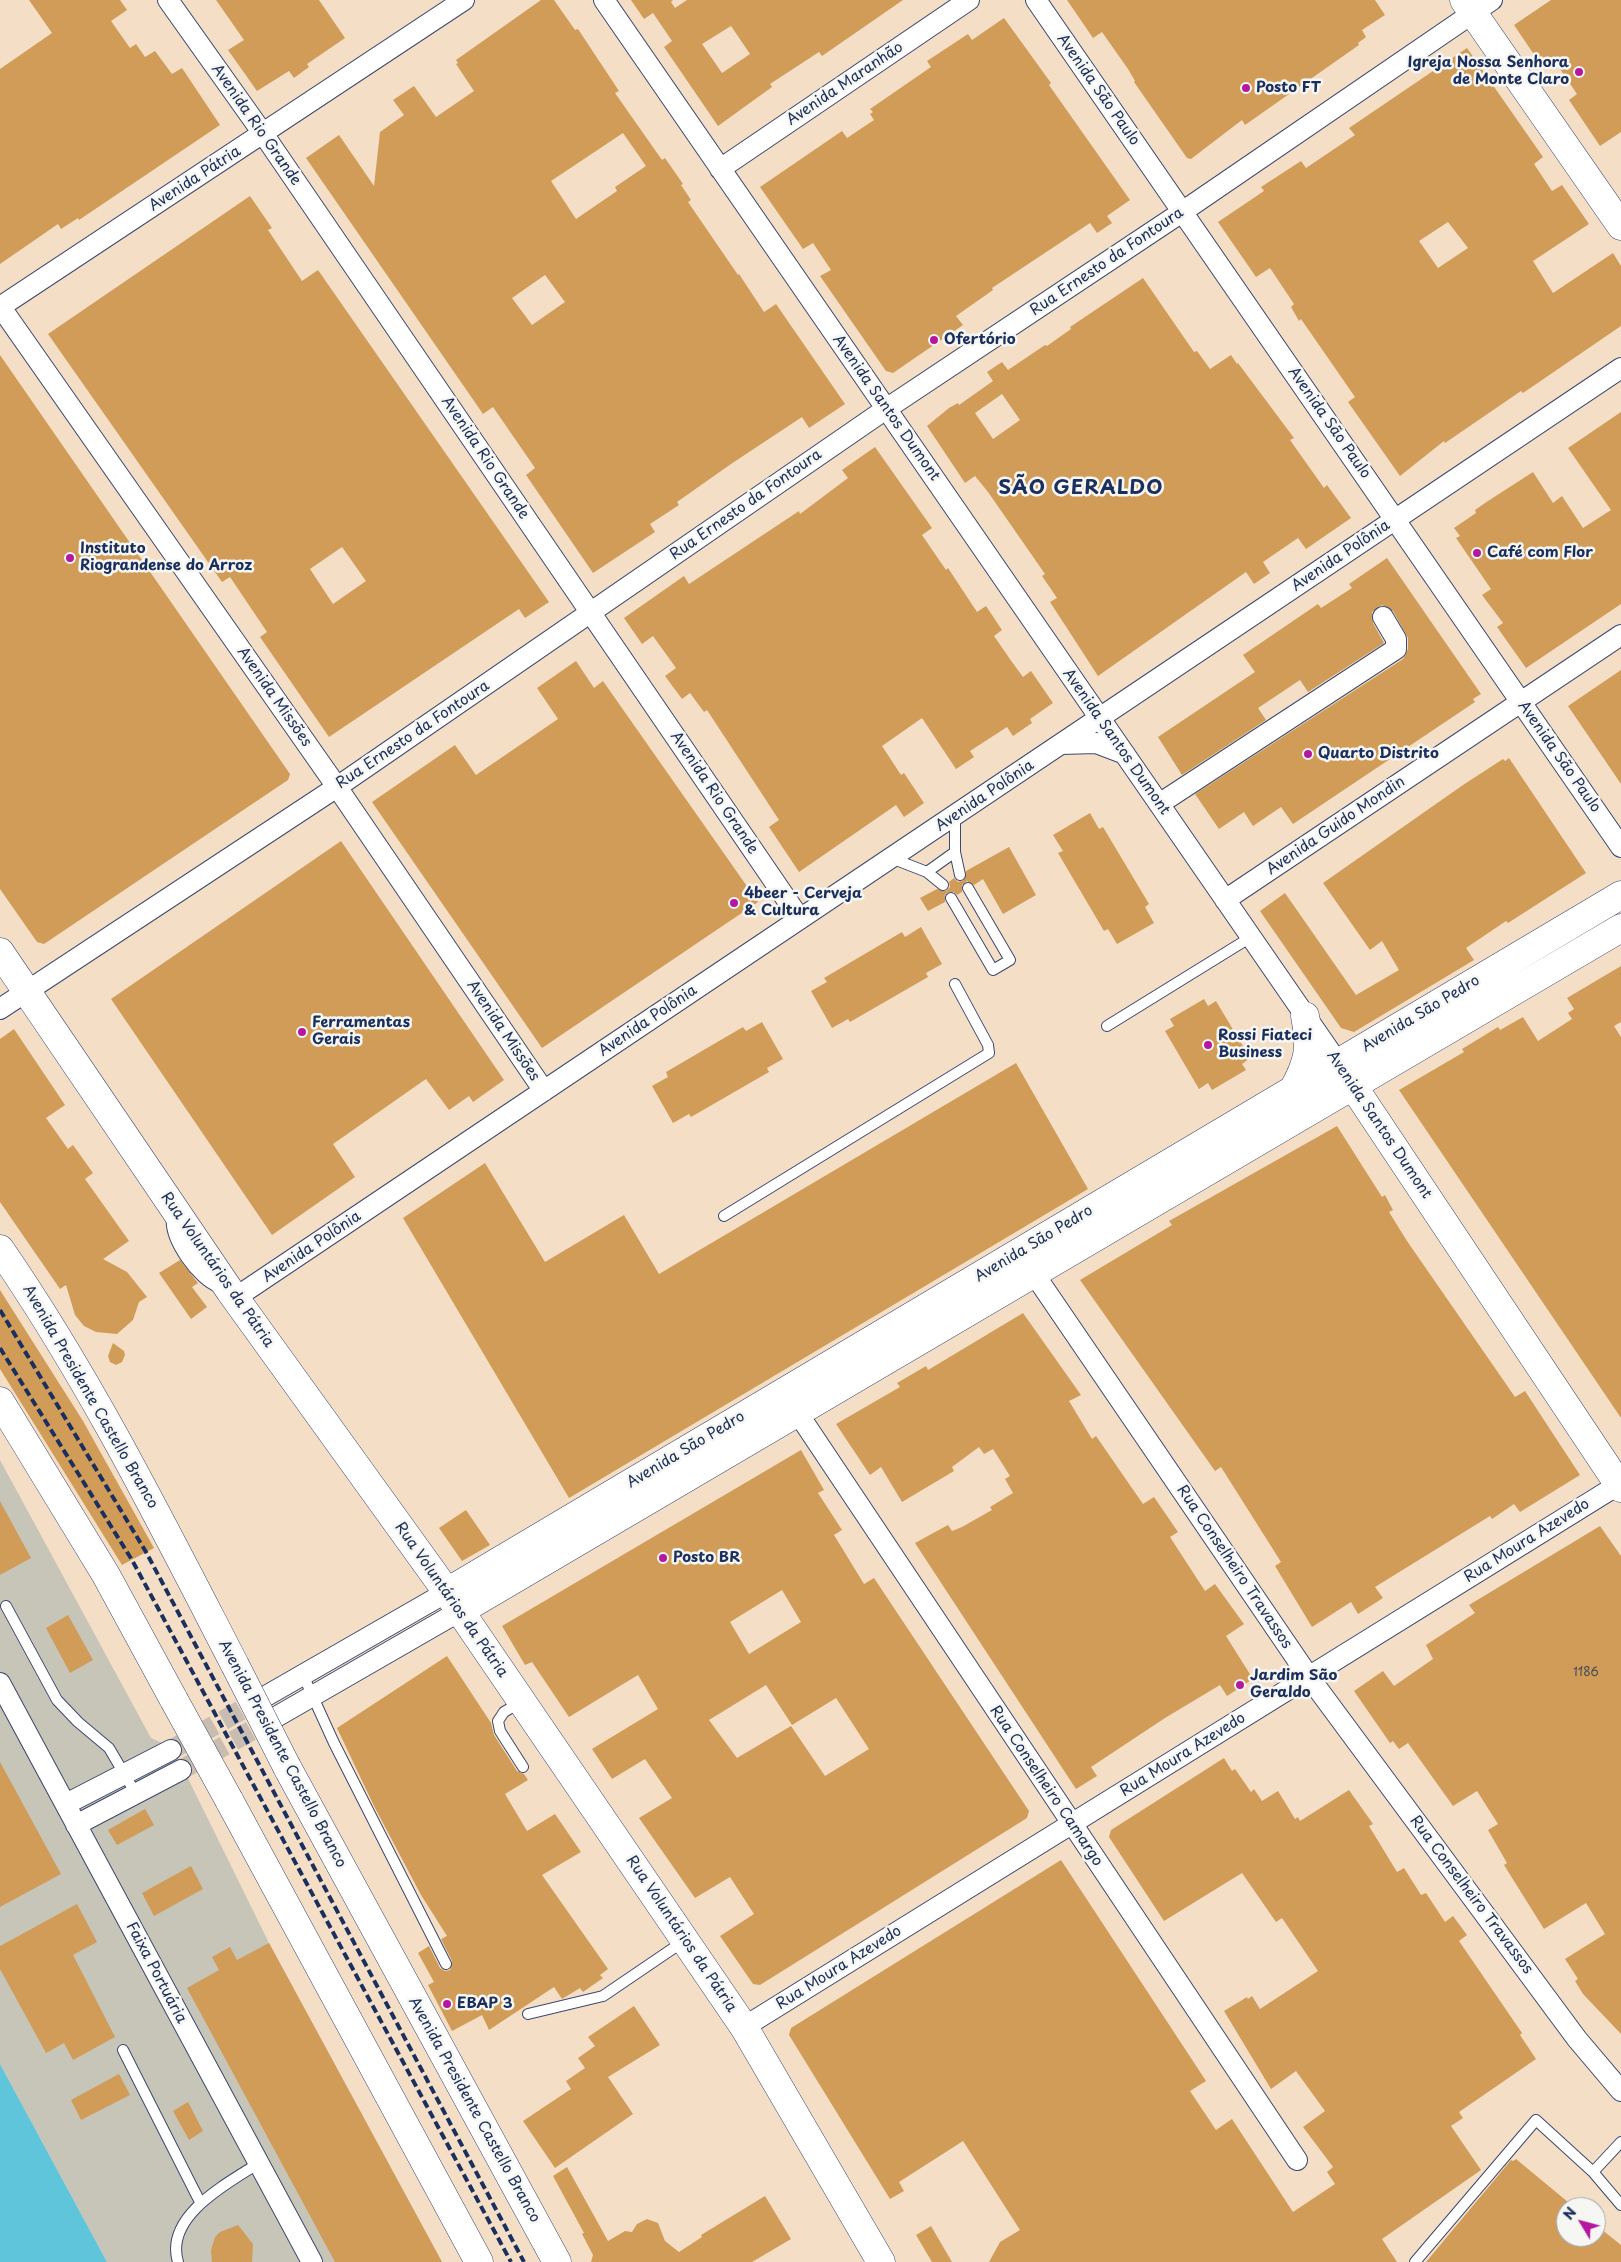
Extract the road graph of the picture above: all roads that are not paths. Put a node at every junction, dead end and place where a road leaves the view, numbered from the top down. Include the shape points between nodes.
1 (168, 0) edge
2 (464, 0) edge
3 (604, 0) edge
4 (969, 0) edge
5 (1036, 0) edge
6 (1476, 4) edge
7 (264, 135) junction
8 (720, 169) junction
9 (1182, 212) junction
10 (1621, 226) edge
11 (0, 307) edge
12 (1621, 368) edge
13 (886, 409) junction
14 (1395, 519) junction
15 (591, 613) junction
16 (1383, 617) dead end
17 (1621, 635) edge
18 (1521, 701) junction
19 (1100, 718) junction
20 (1061, 744) junction
21 (1125, 754) junction
22 (337, 788) junction
23 (1159, 804) junction
24 (955, 816) junction
25 (1621, 847) edge
26 (955, 852) junction
27 (890, 858) junction
28 (927, 872) junction
29 (960, 875) dead end
30 (943, 885) dead end
31 (968, 888) dead end
32 (1621, 895) edge
33 (951, 898) dead end
34 (1226, 900) junction
35 (800, 919) junction
36 (1621, 928) edge
37 (1251, 937) junction
38 (0, 952) edge
39 (955, 984) dead end
40 (27, 991) junction
41 (0, 1010) edge
42 (1305, 1016) junction
43 (1108, 1026) dead end
44 (1338, 1063) junction
45 (1353, 1086) junction
46 (544, 1090) junction
47 (1293, 1090) junction
48 (724, 1216) dead end
49 (0, 1250) edge
50 (1027, 1263) junction
51 (233, 1294) junction
52 (0, 1401) edge
53 (797, 1412) junction
54 (1620, 1485) edge
55 (453, 1601) junction
56 (6, 1606) dead end
57 (303, 1675) junction
58 (1309, 1677) junction
59 (0, 1683) edge
60 (266, 1696) tunnel mouth
61 (313, 1696) junction
62 (521, 1701) junction
63 (276, 1717) tunnel mouth
64 (171, 1750) tunnel mouth
65 (523, 1767) dead end
66 (181, 1770) tunnel mouth
67 (126, 1773) junction
68 (136, 1794) junction
69 (66, 1804) junction
70 (1072, 1824) junction
71 (76, 1825) junction
72 (685, 1940) junction
73 (446, 1964) dead end
74 (528, 2014) dead end
75 (744, 2027) junction
76 (123, 2050) dead end
77 (1621, 2091) edge
78 (1621, 2142) edge
79 (1296, 2160) dead end
80 (259, 2163) junction
81 (1593, 2172) junction
82 (200, 2202) junction
83 (1621, 2205) edge
84 (178, 2262) edge
85 (312, 2262) edge
86 (479, 2262) edge
87 (557, 2262) edge
88 (881, 2262) edge
89 (1415, 2262) edge

1 - 7 street, Avenida Rio Grande
2 - 7 street, Avenida Pátria
3 - 8 street, Avenida Santos Dumont
4 - 8 street, Avenida Maranhão
5 - 9 street, Avenida São Paulo
6 - 9 street, Rua Ernesto da Fontoura
6 - 10 main road
7 - 11 street, Avenida Pátria
7 - 15 street, Avenida Rio Grande
8 - 13 street, Avenida Santos Dumont
9 - 13 street, Rua Ernesto da Fontoura
9 - 14 street, Avenida São Paulo
11 - 22 street, Avenida Missões
12 - 14 street, Avenida Polônia
13 - 15 street, Rua Ernesto da Fontoura
13 - 19 street, Avenida Santos Dumont
14 - 18 street, Avenida São Paulo
14 - 19 street, Avenida Polônia
15 - 22 street, Rua Ernesto da Fontoura
15 - 35 street, Avenida Rio Grande
16 - 23 street via 1396,639 1396,649
17 - 18 street, Avenida Guido Mondin
18 - 25 street, Avenida São Paulo
18 - 34 street, Avenida Guido Mondin
19 - 20 street, Avenida Polônia
19 - 21 street, Avenida Santos Dumont
20 - 21 street via 1096,743
20 - 24 street, Avenida Polônia
21 - 23 street, Avenida Santos Dumont
22 - 40 street, Rua Ernesto da Fontoura
22 - 46 street, Avenida Missões
23 - 34 street, Avenida Santos Dumont
24 - 26 lane
24 - 27 street, Avenida Polônia
26 - 28 lane
26 - 29 lane
27 - 28 lane
27 - 35 street, Avenida Polônia
28 - 30 lane
31 - 33 lane via 1010,960 993,970
32 - 44 main road, Avenida São Pedro
34 - 37 street, Avenida Santos Dumont
35 - 46 street, Avenida Polônia
36 - 45 main road, Avenida São Pedro
37 - 42 street, Avenida Santos Dumont
37 - 43 lane
38 - 40 main road, Rua Voluntários da Pátria
39 - 48 lane via 988,1045 988,1053
40 - 41 street, Rua Ernesto da Fontoura
40 - 51 main road, Rua Voluntários da Pátria
42 - 44 street, Avenida Santos Dumont
42 - 47 main road via 1309,1052 1306,1067
44 - 45 main road, Avenida Santos Dumont
44 - 47 main road, Avenida São Pedro
45 - 50 main road, Avenida São Pedro
45 - 54 main road, Avenida Santos Dumont
46 - 51 street, Avenida Polônia
47 - 50 main road, Avenida São Pedro
49 - 87 main road, Avenida Presidente Castello Branco, bridge via 41,1308 132,1465 288,1767
50 - 53 main road, Avenida São Pedro
50 - 55 main road, Avenida São Pedro
50 - 58 street, Rua Conselheiro Travassos
51 - 55 main road, Rua Voluntários da Pátria
52 - 86 main road, bridge via 106,1575
53 - 55 main road, Avenida São Pedro
53 - 70 street, Rua Conselheiro Camargo
54 - 58 street, Rua Moura Azevedo
55 - 57 street
55 - 61 street
55 - 62 main road, Rua Voluntários da Pátria
56 - 67 lane via 57,1700 109,1748
57 - 60 street
57 - 61 lane
58 - 70 street, Rua Moura Azevedo
58 - 77 street, Rua Conselheiro Travassos via 1578,2039
59 - 69 street, Faixa Portuária
61 - 63 street
61 - 73 lane
62 - 65 lane via 504,1712 498,1721 500,1731
62 - 72 main road, Rua Voluntários da Pátria
64 - 67 street
66 - 68 street
67 - 68 lane
67 - 69 street
68 - 71 street
69 - 71 street, Faixa Portuária
70 - 75 street, Rua Moura Azevedo
70 - 79 street, Rua Conselheiro Camargo
71 - 80 street, Faixa Portuária
72 - 74 lane via 603,1996
72 - 75 main road, Rua Voluntários da Pátria
75 - 88 main road, Rua Voluntários da Pátria
76 - 82 lane
78 - 81 lane
80 - 82 lane
80 - 85 street, Faixa Portuária
81 - 83 lane
81 - 89 lane via 1536,2120
82 - 84 lane via 187,2218 179,2239

